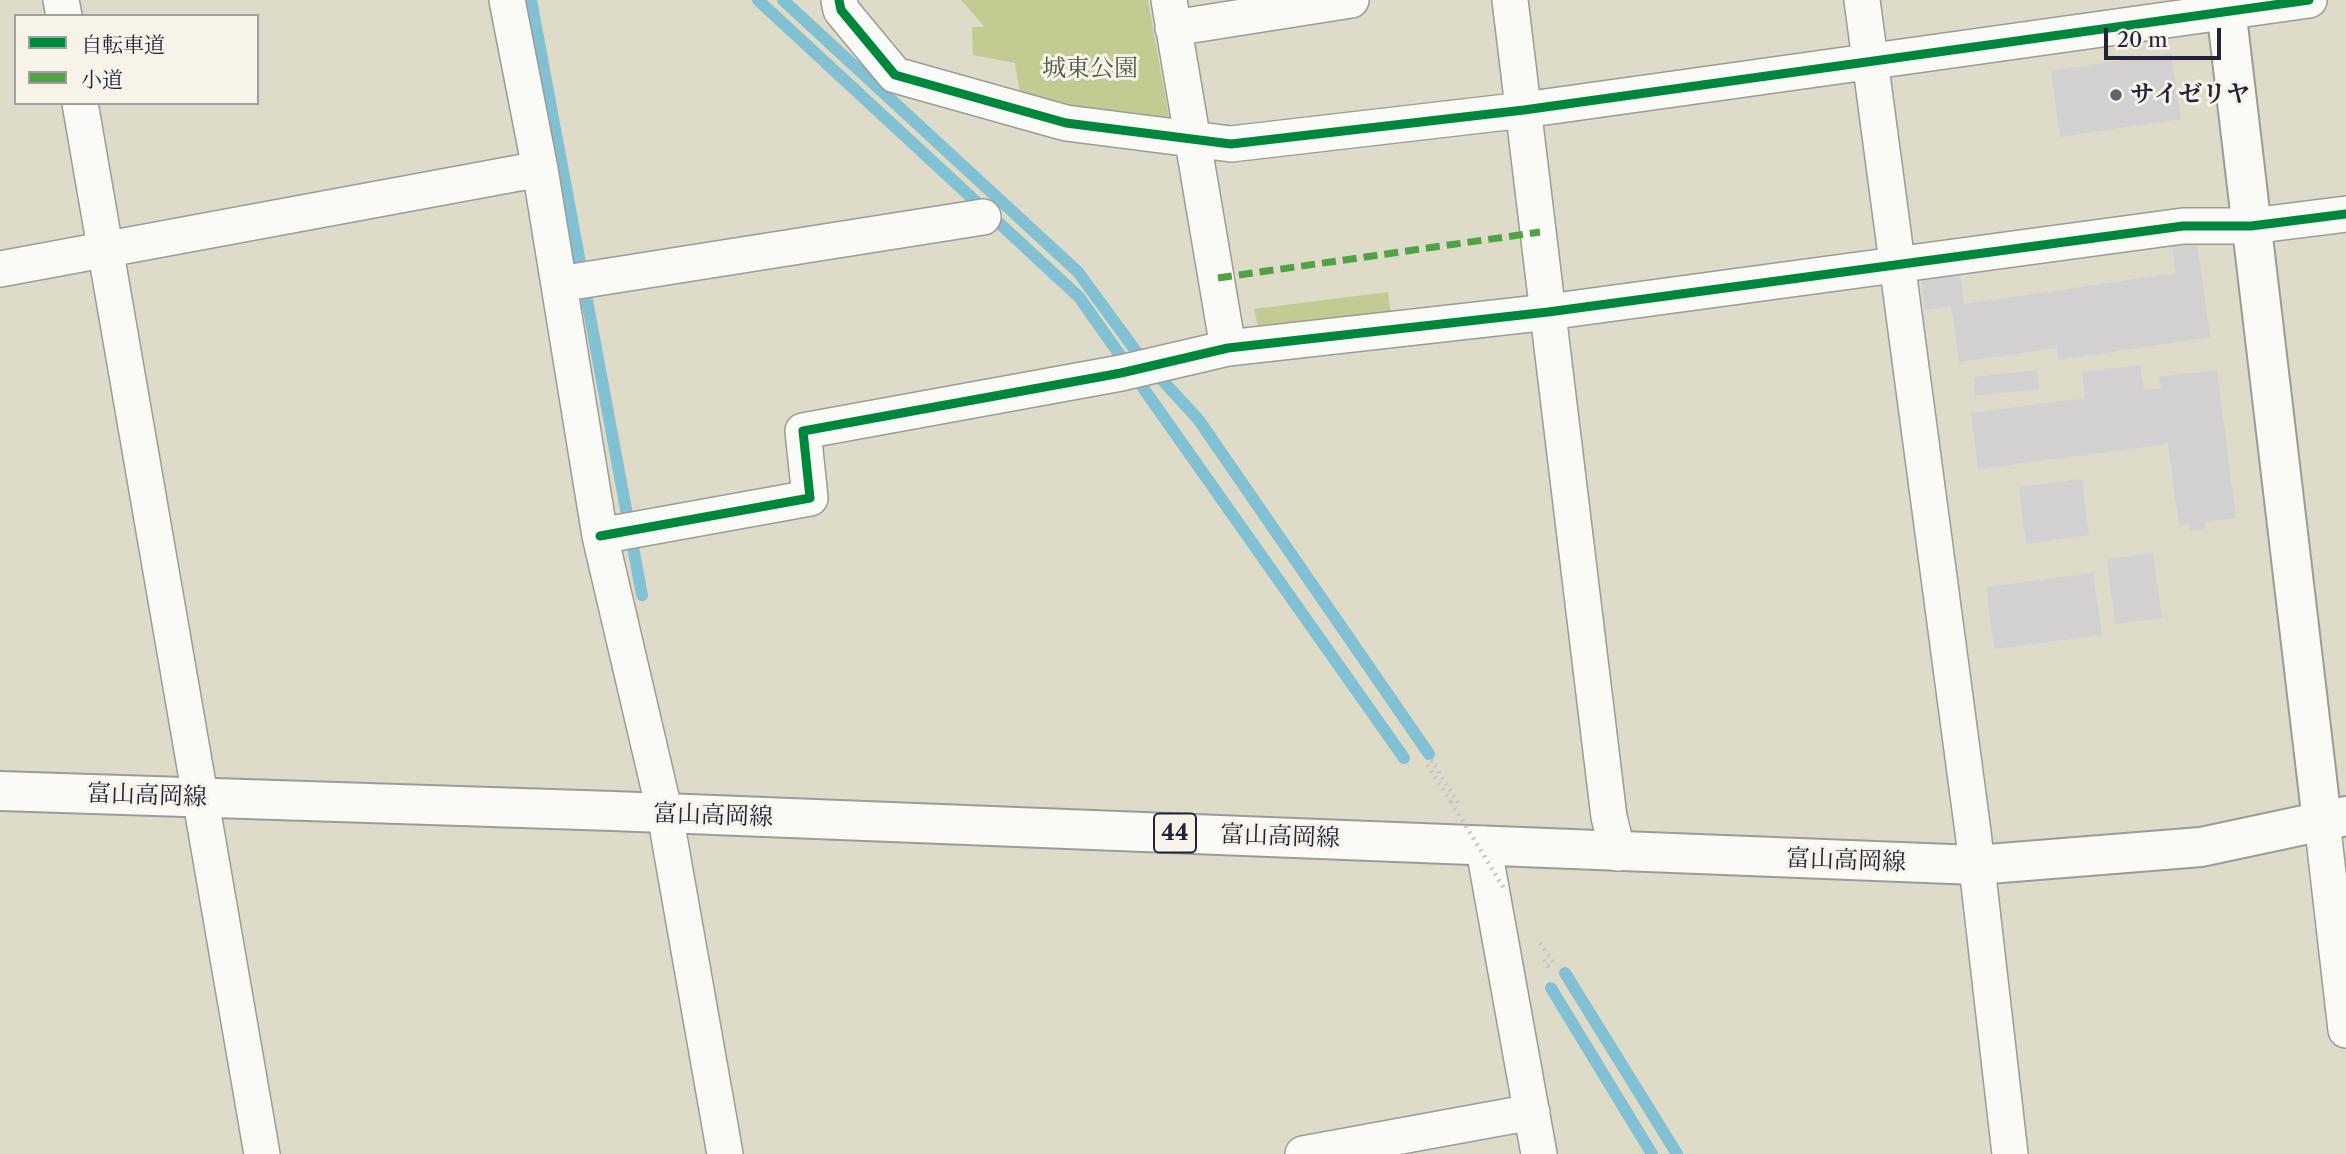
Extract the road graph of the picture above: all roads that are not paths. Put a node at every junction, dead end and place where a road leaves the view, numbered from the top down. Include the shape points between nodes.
1 (507, 0) edge
2 (839, 0) edge
3 (1351, 0) edge
4 (1510, 0) edge
5 (1862, 0) edge
6 (2309, 0) edge
7 (2225, 6) edge
8 (1171, 14) edge
9 (1870, 63) junction
10 (80, 105) edge
11 (1524, 110) junction
12 (1191, 139) junction
13 (540, 169) junction
14 (2346, 214) edge
15 (983, 217) dead end
16 (2251, 226) junction
17 (107, 250) junction
18 (1898, 266) junction
19 (0, 269) edge
20 (559, 284) junction
21 (1548, 312) junction
22 (1228, 348) junction
23 (619, 534) junction
24 (0, 791) edge
25 (201, 798) junction
26 (665, 814) junction
27 (2334, 819) edge
28 (1483, 844) junction
29 (1618, 853) junction
30 (1976, 866) junction
31 (2346, 1030) edge
32 (1532, 1112) junction
33 (262, 1154) edge
34 (725, 1154) edge
35 (1303, 1154) edge
36 (1539, 1154) edge
37 (2010, 1154) edge

1 - 13 street
2 - 12 street via 841,10 895,75 1066,123
3 - 8 street
4 - 11 street
5 - 9 street
6 - 7 street
7 - 9 street
7 - 16 main road
8 - 12 street
9 - 11 street
9 - 18 street
10 - 17 street
11 - 12 street via 1231,144
11 - 21 street
12 - 22 street
13 - 17 street
13 - 20 street
14 - 16 street
15 - 20 street
16 - 18 street via 2182,226
16 - 27 main road
17 - 19 street
17 - 25 street
18 - 21 street
18 - 30 street
20 - 23 street
21 - 22 street
21 - 29 street via 1609,817
22 - 23 street via 1121,373 803,431 810,498
23 - 26 street
24 - 25 main road, 富山高岡線 / 44
25 - 26 main road, 富山高岡線 / 44
25 - 33 street
26 - 28 main road, 富山高岡線 / 44
26 - 34 street
27 - 30 main road, 富山高岡線 / 44 via 2202,847
27 - 31 street
28 - 29 main road, 富山高岡線 / 44
28 - 32 street
29 - 30 main road, 富山高岡線 / 44
30 - 37 street
32 - 35 street
32 - 36 street

